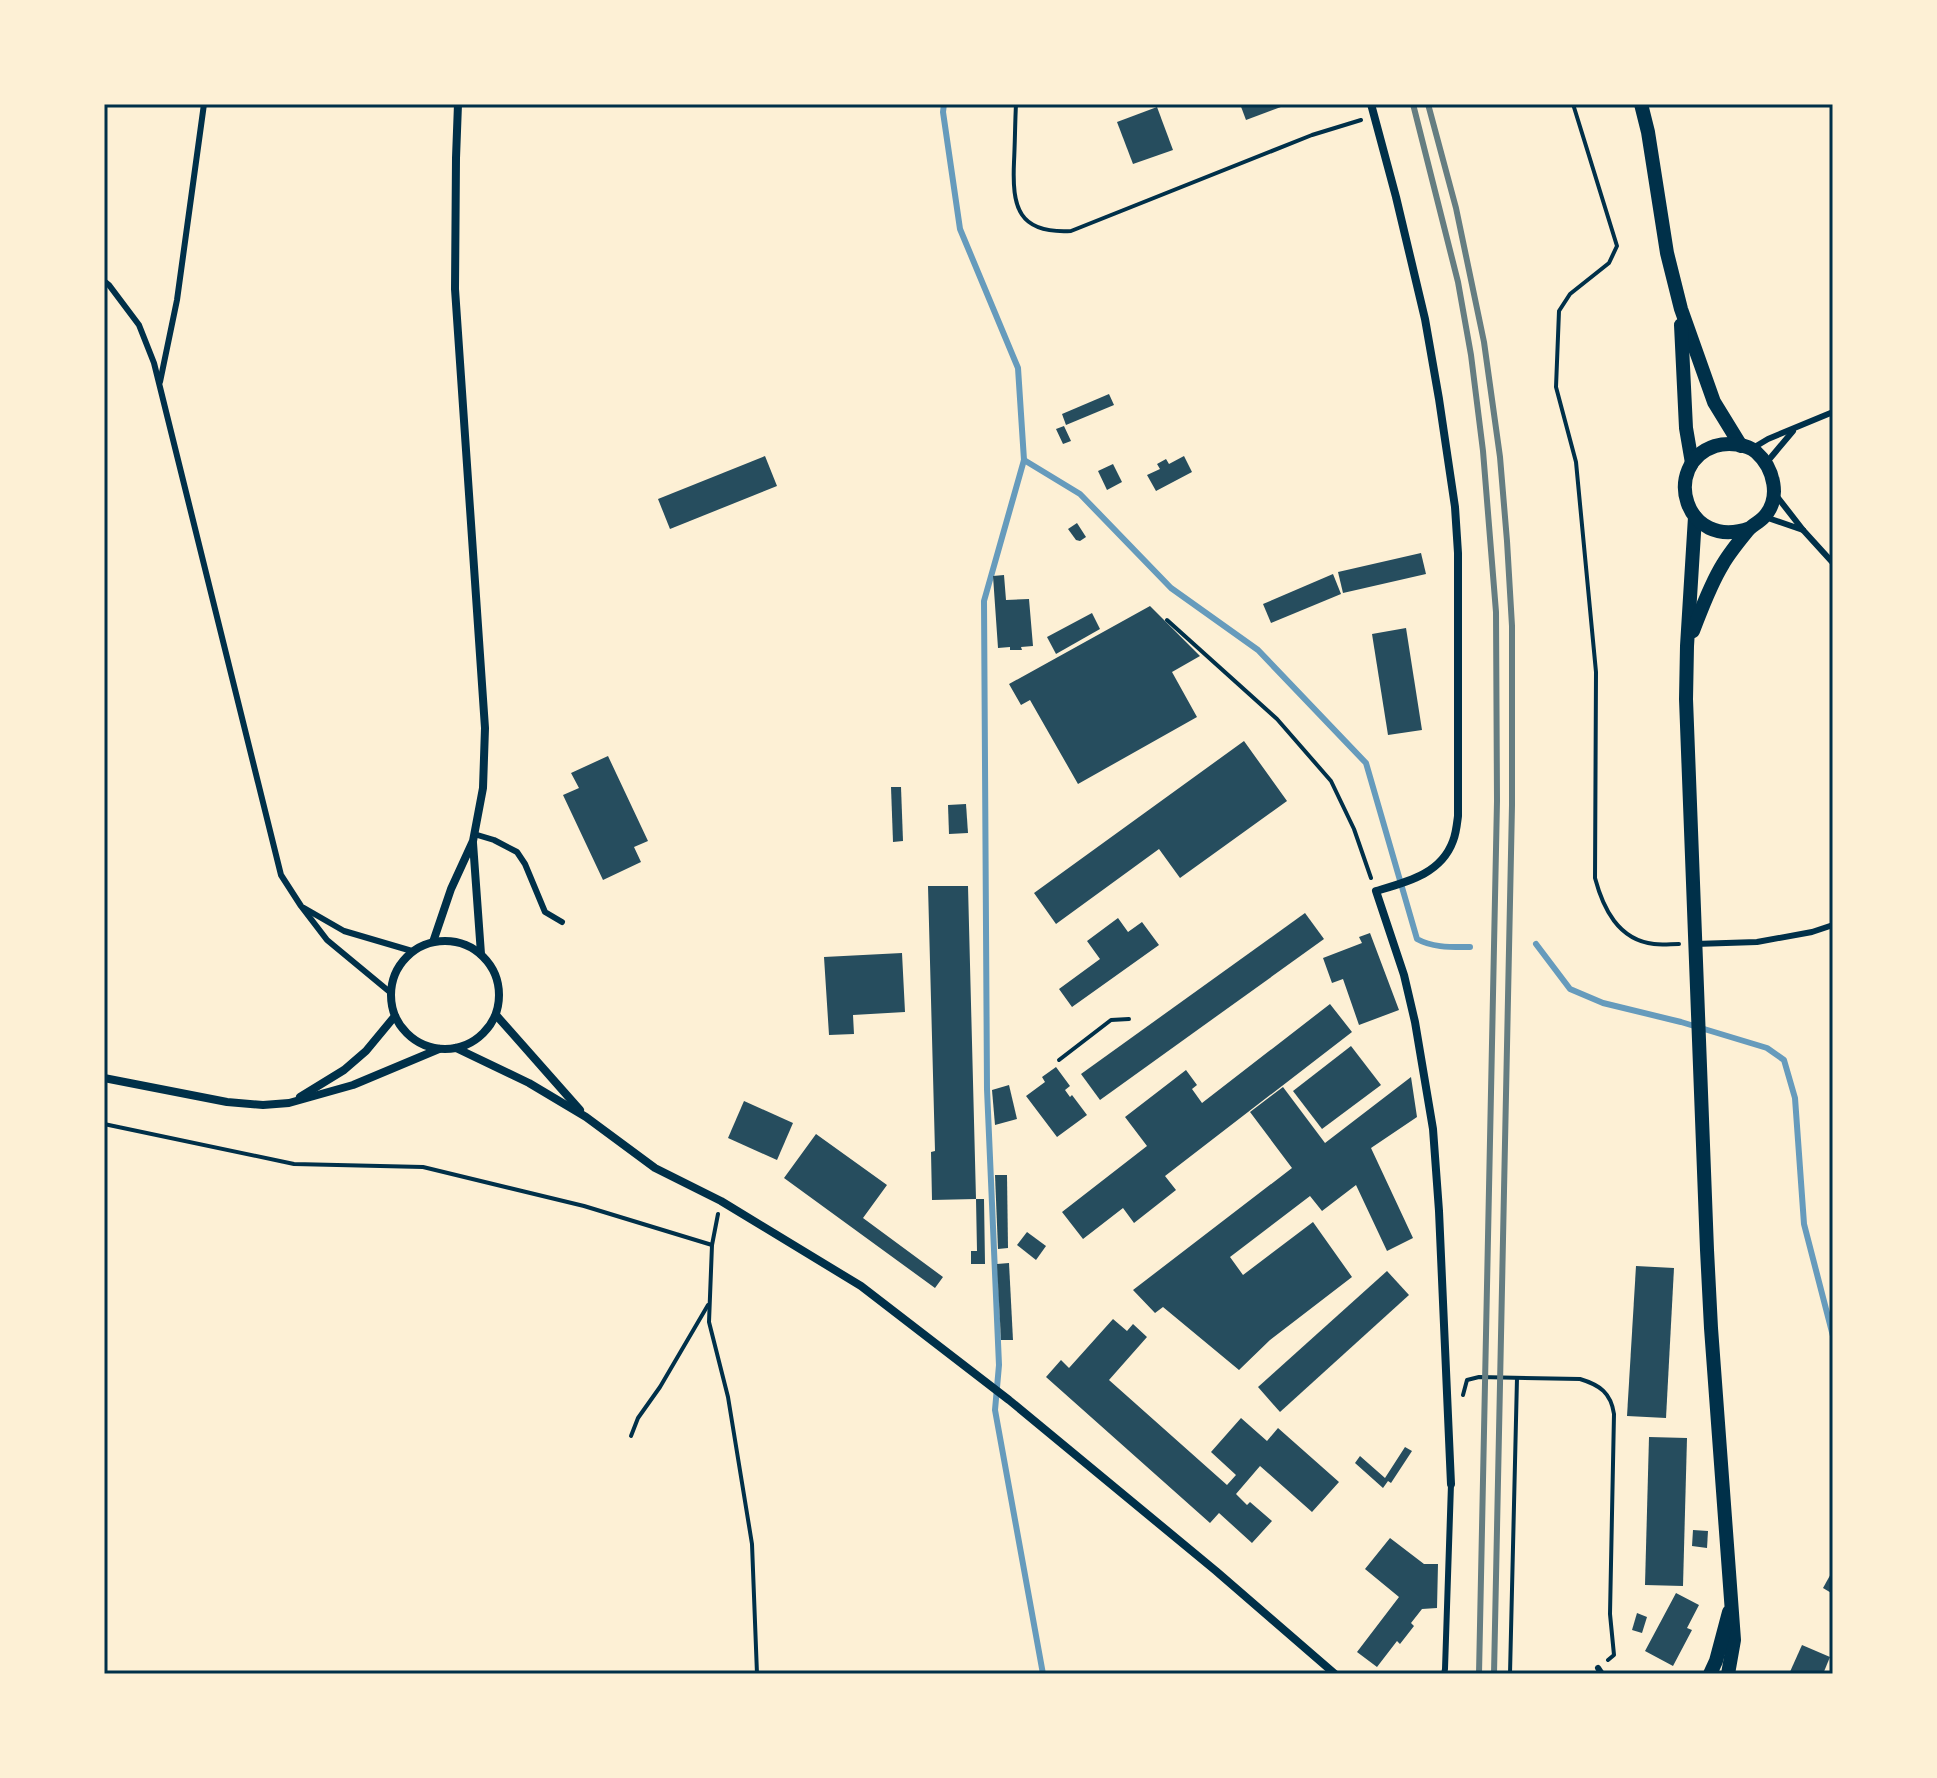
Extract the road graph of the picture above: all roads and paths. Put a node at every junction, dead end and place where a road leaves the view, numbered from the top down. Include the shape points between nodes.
1 (204, 104) edge
2 (458, 104) edge
3 (1016, 104) edge
4 (1371, 104) edge
5 (1573, 104) edge
6 (1641, 104) edge
7 (1375, 116) junction
8 (104, 281) edge
9 (1681, 309) junction
10 (160, 385) junction
11 (1833, 412) edge
12 (1795, 429) junction
13 (1747, 447) junction
14 (1767, 462) junction
15 (1692, 463) junction
16 (1773, 491) junction
17 (1695, 517) junction
18 (1765, 517) junction
19 (1750, 528) junction
20 (1803, 530) junction
21 (1833, 563) edge
22 (1167, 620) dead end
23 (1687, 646) junction
24 (473, 837) junction
25 (1376, 891) junction
26 (301, 906) junction
27 (562, 922) dead end
28 (1833, 925) edge
29 (433, 942) junction
30 (1695, 944) junction
31 (412, 951) junction
32 (481, 954) junction
33 (391, 993) junction
34 (496, 1015) junction
35 (395, 1016) junction
36 (1129, 1019) dead end
37 (456, 1048) junction
38 (439, 1049) junction
39 (1059, 1060) dead end
40 (104, 1078) edge
41 (289, 1103) junction
42 (586, 1117) junction
43 (104, 1124) edge
44 (721, 1201) junction
45 (712, 1245) junction
46 (709, 1303) junction
47 (1479, 1377) dead end
48 (1517, 1378) junction
49 (631, 1436) dead end
50 (1451, 1484) joint
51 (1732, 1600) junction
52 (1614, 1655) dead end
53 (757, 1674) edge
54 (1335, 1674) edge
55 (1444, 1674) edge
56 (1510, 1674) edge
57 (1710, 1674) edge
58 (1728, 1674) edge

1 - 10 lane
2 - 24 street via 455,289 485,728 483,788
3 - 7 path via 1013,191 1025,219 1052,232 1071,231 1312,135
4 - 7 street
5 - 30 path via 1617,246 1609,263 1570,294 1559,311 1556,387 1576,462 1596,672 1595,878 1610,918 1631,936 1651,944
6 - 9 street
7 - 25 street via 1425,319 1456,522 1458,568 1454,840 1444,860 1423,875
8 - 10 lane via 139,325
9 - 13 street via 1714,402
9 - 15 street
10 - 26 lane via 270,835 281,875
11 - 12 lane
12 - 13 lane
12 - 14 lane
13 - 14 street
13 - 15 street via 1714,447
14 - 16 street
15 - 17 street via 1685,491
16 - 18 street
16 - 20 lane
17 - 19 street via 1727,533
17 - 23 street
18 - 19 street
18 - 20 lane
19 - 23 street via 1710,587
20 - 21 lane
22 - 25 path via 1277,719 1331,781
23 - 30 street
24 - 27 lane via 517,852 545,912
24 - 29 street
24 - 32 street
25 - 50 street via 1404,975 1433,1129
26 - 31 lane via 344,931
26 - 33 lane via 327,940
28 - 30 lane via 1757,942
29 - 31 street
29 - 32 street via 454,941
30 - 51 street via 1711,1328
31 - 33 street via 396,971
32 - 34 street via 497,979
33 - 35 street
34 - 37 street via 471,1043
34 - 42 street
35 - 38 street via 408,1035
35 - 41 street via 344,1070
36 - 39 path via 1111,1020
37 - 38 street
37 - 42 street
38 - 41 street via 353,1085
40 - 41 street via 227,1102
42 - 44 street via 655,1168
43 - 45 path via 306,1166 423,1167 584,1206
44 - 45 path
44 - 54 street via 861,1286 985,1381
45 - 46 path
46 - 49 path
46 - 53 path via 752,1544
47 - 48 path
48 - 52 path via 1580,1379 1604,1389 1612,1403
48 - 56 path
50 - 55 lane
51 - 57 street
51 - 58 street via 1734,1640

